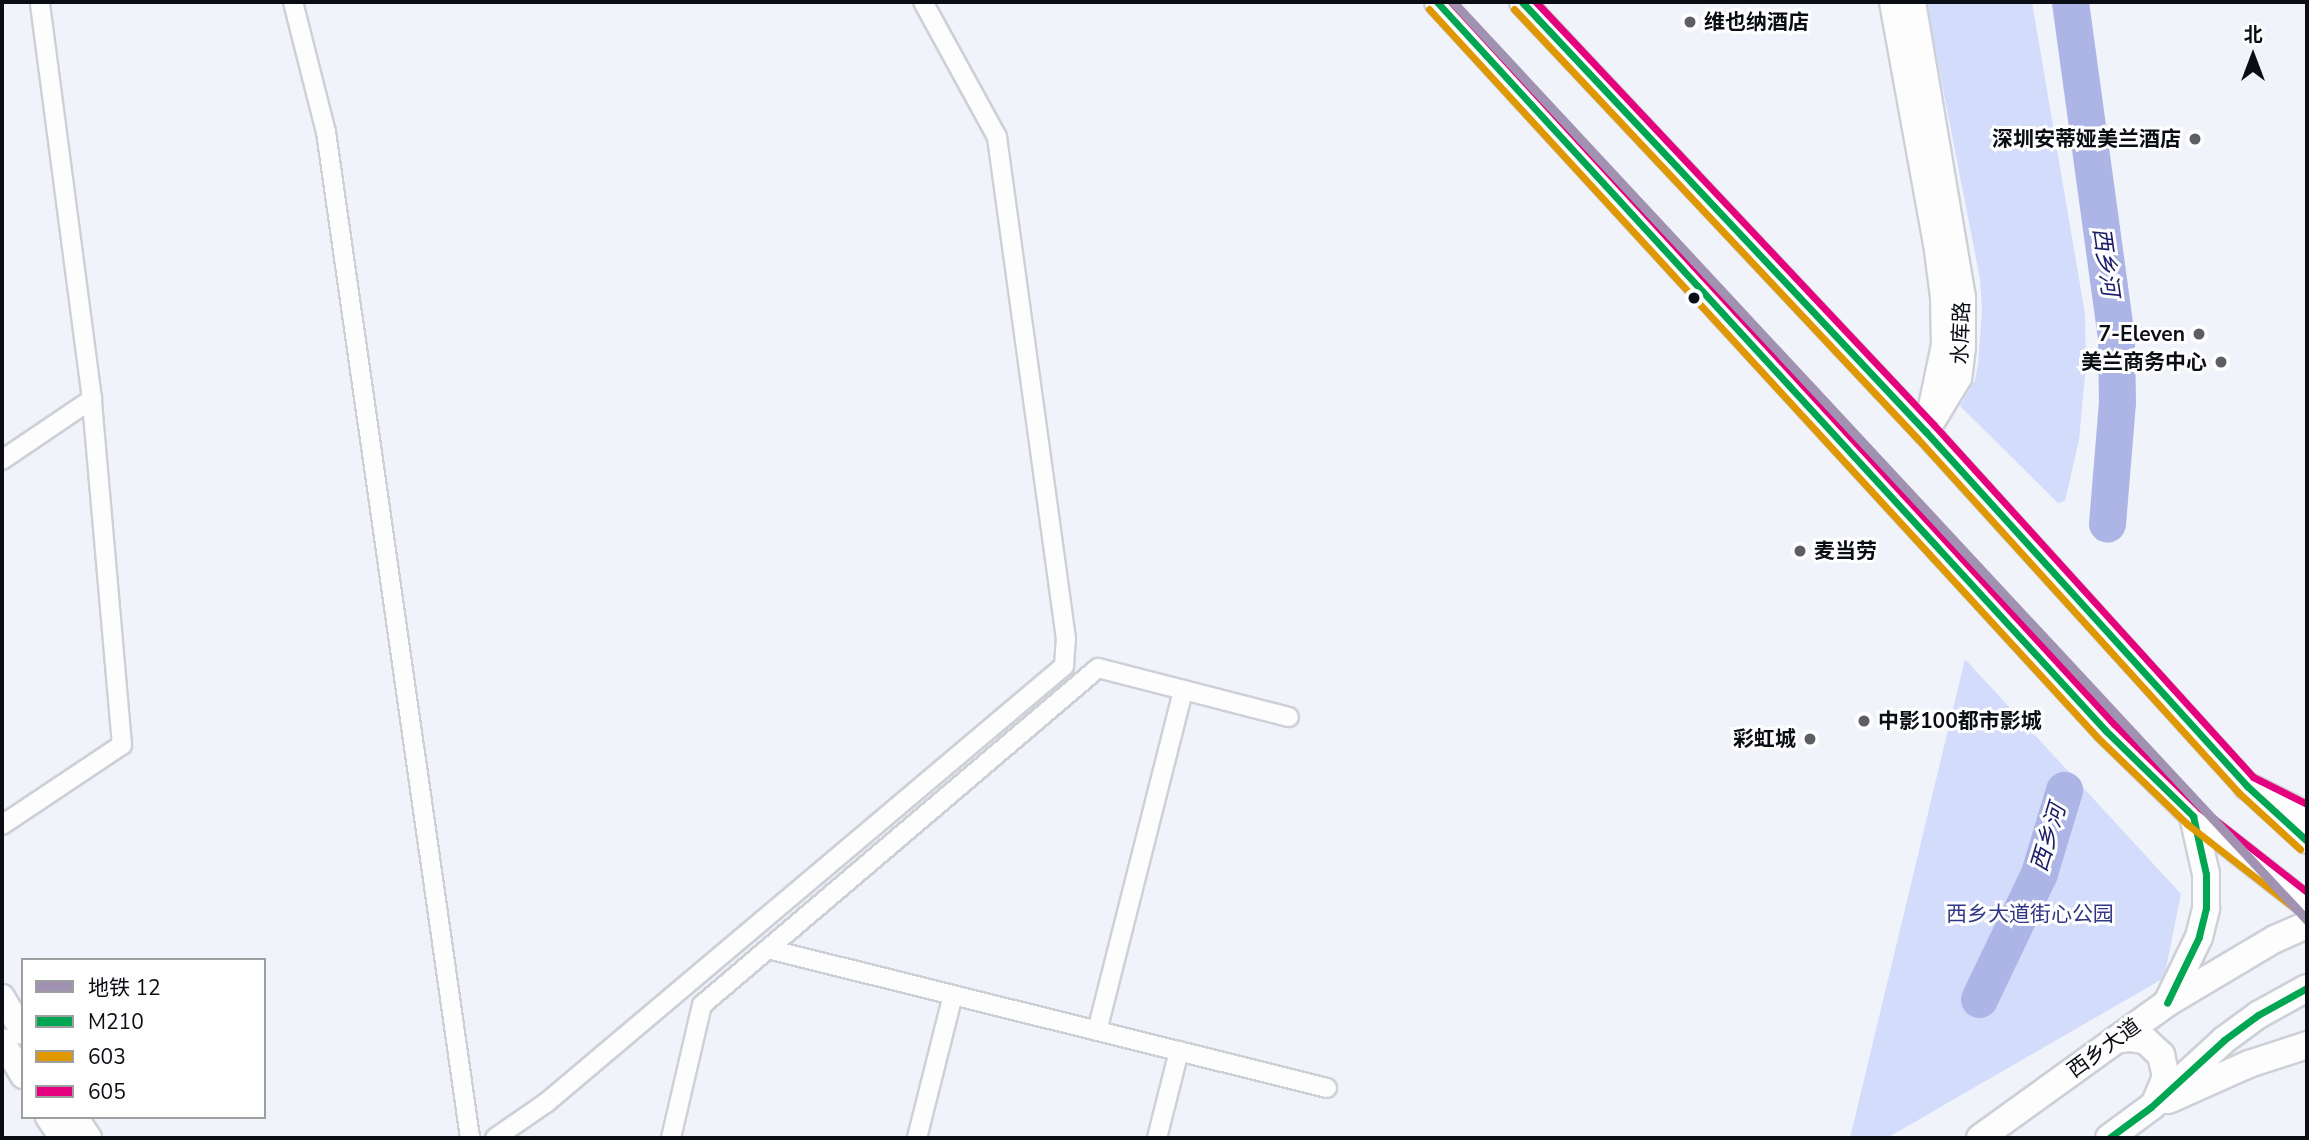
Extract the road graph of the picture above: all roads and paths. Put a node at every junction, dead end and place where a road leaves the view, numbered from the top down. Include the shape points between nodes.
1 (40, 2) edge
2 (293, 2) edge
3 (923, 2) edge
4 (1437, 2) edge
5 (1522, 2) edge
6 (1892, 2) edge
7 (1913, 2) edge
8 (92, 399) junction
9 (1926, 432) junction
10 (4, 453) edge
11 (1183, 690) junction
12 (1289, 717) dead end
13 (2247, 786) junction
14 (2193, 816) junction
15 (2307, 817) edge
16 (2, 825) edge
17 (2307, 841) edge
18 (2307, 905) edge
19 (2307, 925) edge
20 (768, 949) junction
21 (2307, 988) edge
22 (953, 995) junction
23 (2, 997) edge
24 (2167, 1003) junction
25 (21, 1029) edge
26 (1097, 1031) junction
27 (2116, 1040) junction
28 (2, 1041) edge
29 (2307, 1045) edge
30 (1179, 1051) junction
31 (21, 1073) edge
32 (1327, 1088) dead end
33 (2151, 1107) junction
34 (49, 1119) edge
35 (76, 1119) edge
36 (62, 1138) edge
37 (89, 1138) edge
38 (470, 1138) edge
39 (495, 1138) edge
40 (671, 1138) edge
41 (917, 1138) edge
42 (1157, 1138) edge
43 (1980, 1138) edge
44 (2109, 1138) edge

1 - 8 street
2 - 38 street via 326,132
3 - 39 street via 997,137 1066,639 1064,666 546,1103
4 - 14 main road via 2106,731
5 - 9 main road
6 - 9 main road, 水库路 via 1943,297 1944,345
7 - 9 main road, 水库路 via 1963,297 1959,378
8 - 10 street
8 - 16 street via 122,745
9 - 13 main road
11 - 12 street
11 - 20 street via 1098,668
11 - 26 street
13 - 15 main road
13 - 17 main road
14 - 18 main road
14 - 24 main road via 2206,874 2206,908 2199,937
19 - 24 main road, 西乡大道
20 - 22 street
20 - 40 street via 702,1005
21 - 33 main road via 2224,1040
22 - 26 street
22 - 41 street
23 - 25 main road
24 - 27 main road, 西乡大道
26 - 30 street
27 - 33 main road via 2146,1041 2161,1055 2166,1077
27 - 43 main road, 西乡大道
28 - 31 main road
29 - 33 main road via 2249,1064
30 - 32 street
30 - 42 street
33 - 44 main road
34 - 36 main road
35 - 37 main road

